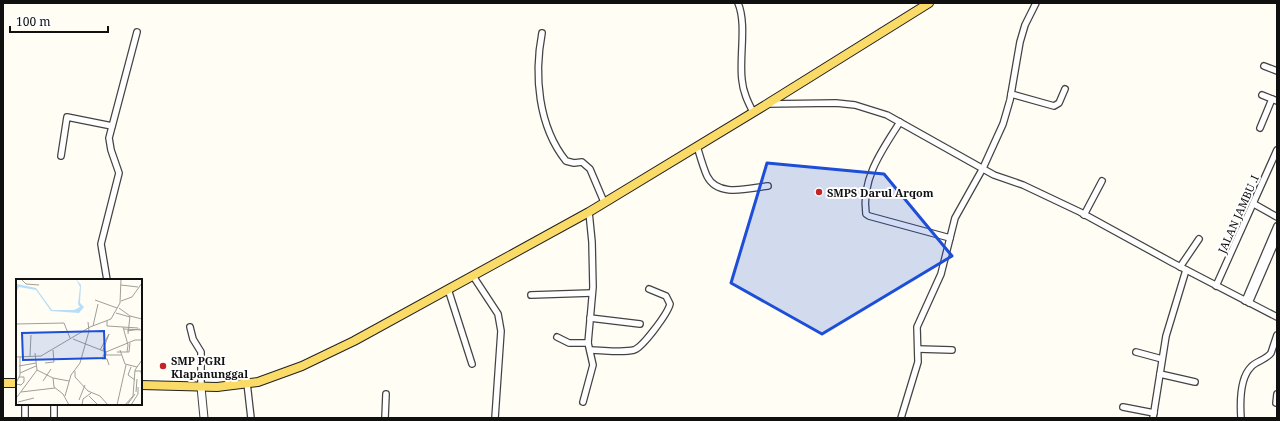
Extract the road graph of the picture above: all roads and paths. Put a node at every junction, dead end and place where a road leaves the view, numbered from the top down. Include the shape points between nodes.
1 (738, 3) edge
2 (929, 3) edge
3 (1036, 3) edge
4 (137, 32) dead end
5 (542, 33) dead end
6 (1264, 66) dead end
7 (1277, 71) edge
8 (1065, 89) dead end
9 (1011, 94) junction
10 (1262, 95) dead end
11 (1274, 100) edge
12 (766, 104) junction
13 (753, 112) junction
14 (900, 122) junction
15 (112, 126) junction
16 (1260, 128) dead end
17 (697, 146) junction
18 (1277, 150) edge
19 (60, 156) dead end
20 (983, 168) junction
21 (1102, 181) dead end
22 (768, 186) dead end
23 (604, 202) junction
24 (1254, 204) junction
25 (588, 212) junction
26 (1084, 214) junction
27 (1277, 217) edge
28 (1277, 226) edge
29 (950, 238) junction
30 (1277, 238) edge
31 (1199, 239) dead end
32 (1264, 262) junction
33 (1180, 267) junction
34 (1186, 270) junction
35 (473, 276) junction
36 (106, 279) edge
37 (1216, 286) junction
38 (448, 289) junction
39 (649, 289) dead end
40 (592, 294) junction
41 (531, 295) dead end
42 (1247, 302) junction
43 (1277, 317) edge
44 (590, 318) junction
45 (640, 324) dead end
46 (190, 327) dead end
47 (1277, 335) edge
48 (557, 338) dead end
49 (588, 343) junction
50 (918, 349) junction
51 (590, 350) junction
52 (952, 350) dead end
53 (1136, 352) dead end
54 (1162, 359) junction
55 (472, 364) dead end
56 (1160, 374) junction
57 (1194, 382) dead end
58 (3, 383) edge
59 (16, 383) edge
60 (247, 383) junction
61 (142, 385) edge
62 (201, 387) junction
63 (386, 394) dead end
64 (1277, 394) edge
65 (583, 402) dead end
66 (1276, 403) edge
67 (25, 405) edge
68 (54, 405) edge
69 (1123, 407) dead end
70 (1153, 415) edge
71 (25, 418) edge
72 (54, 418) edge
73 (204, 418) edge
74 (251, 418) edge
75 (385, 418) edge
76 (495, 418) edge
77 (901, 418) edge
78 (1241, 418) edge

1 - 13 street via 741,21 742,80 745,95
2 - 12 main road
3 - 9 street via 1020,42
4 - 15 street
5 - 23 street via 538,63 546,122 566,161 582,162 590,169
6 - 7 street
8 - 9 street via 1059,103 1054,106
9 - 20 street via 1003,124
10 - 11 street
11 - 16 street
12 - 13 main road
12 - 14 street via 855,105 874,110
13 - 17 main road
14 - 20 street
14 - 29 street via 872,166 865,204 866,214
15 - 19 street via 67,117
15 - 36 street via 110,144 119,173 101,244
17 - 22 street via 708,177 717,186 733,190
17 - 23 main road
18 - 24 street, JALAN JAMBU .I
20 - 26 street
20 - 29 street via 955,218
21 - 26 street
23 - 25 main road
24 - 27 street
24 - 37 street, JALAN JAMBU .I
25 - 35 main road
25 - 40 street via 592,242
26 - 33 street
28 - 32 street
29 - 50 street via 941,274 917,327
30 - 32 street
31 - 33 street
32 - 42 street
33 - 34 street
34 - 37 street
34 - 54 street via 1166,336
35 - 38 main road
35 - 76 street via 500,318
37 - 42 street
38 - 55 street
38 - 60 main road via 360,338 302,366 270,378
39 - 51 street via 666,296 670,304 666,313 639,347 632,350
40 - 41 street
40 - 44 street
42 - 43 street
44 - 45 street
44 - 49 street
46 - 62 street via 193,339 201,352
47 - 78 street via 1269,356 1251,366 1246,376 1240,406
48 - 49 street via 569,343
49 - 51 street
50 - 52 street
50 - 77 street via 917,367
51 - 65 street via 593,365
53 - 54 street
54 - 56 street
56 - 57 street
56 - 70 street
58 - 59 main road
60 - 62 main road
60 - 74 street
61 - 62 main road
62 - 73 street
63 - 75 street
64 - 66 street
67 - 71 street
68 - 72 street
69 - 70 street

